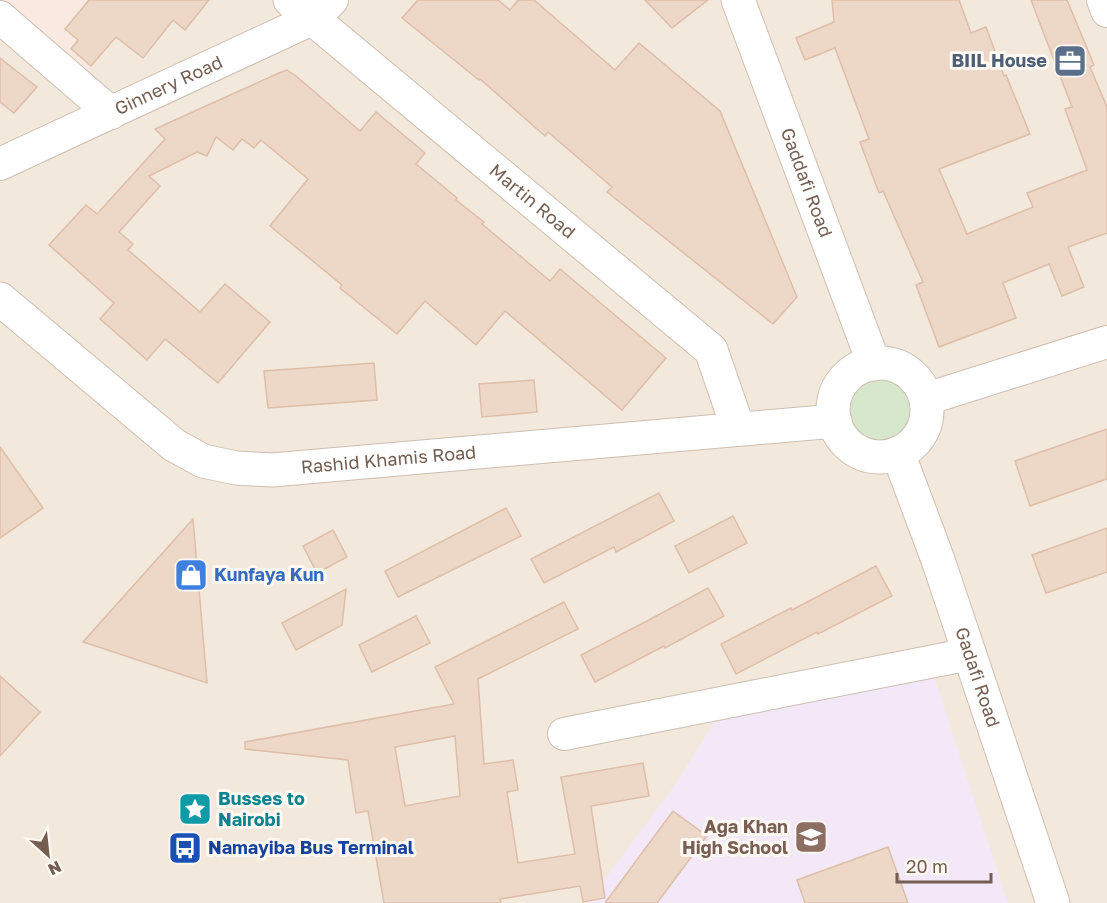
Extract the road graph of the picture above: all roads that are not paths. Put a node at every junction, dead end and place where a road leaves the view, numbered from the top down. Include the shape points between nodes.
1 (738, 0) edge
2 (1103, 0) edge
3 (312, 6) edge
4 (1107, 11) edge
5 (0, 17) edge
6 (111, 113) junction
7 (0, 164) edge
8 (0, 299) edge
9 (1107, 342) edge
10 (874, 364) junction
11 (926, 399) junction
12 (835, 421) junction
13 (738, 428) junction
14 (898, 453) junction
15 (970, 654) junction
16 (564, 734) dead end
17 (1053, 903) edge

1 - 10 street, Gaddafi Road
2 - 4 street
3 - 6 street, Ginnery Road
3 - 13 street, Martin Road via 711,350
5 - 6 street
6 - 7 street, Ginnery Road
8 - 13 street, Rashid Khamis Road via 174,445 202,461 236,468 272,470
9 - 11 street
10 - 11 street via 897,366 907,372
10 - 12 street via 856,370 842,384 834,401
11 - 14 street via 925,425 919,437
12 - 13 street, Rashid Khamis Road
12 - 14 street via 838,432 854,449 875,457
14 - 15 street, Gadafi Road
15 - 16 street
15 - 17 street, Gadafi Road

